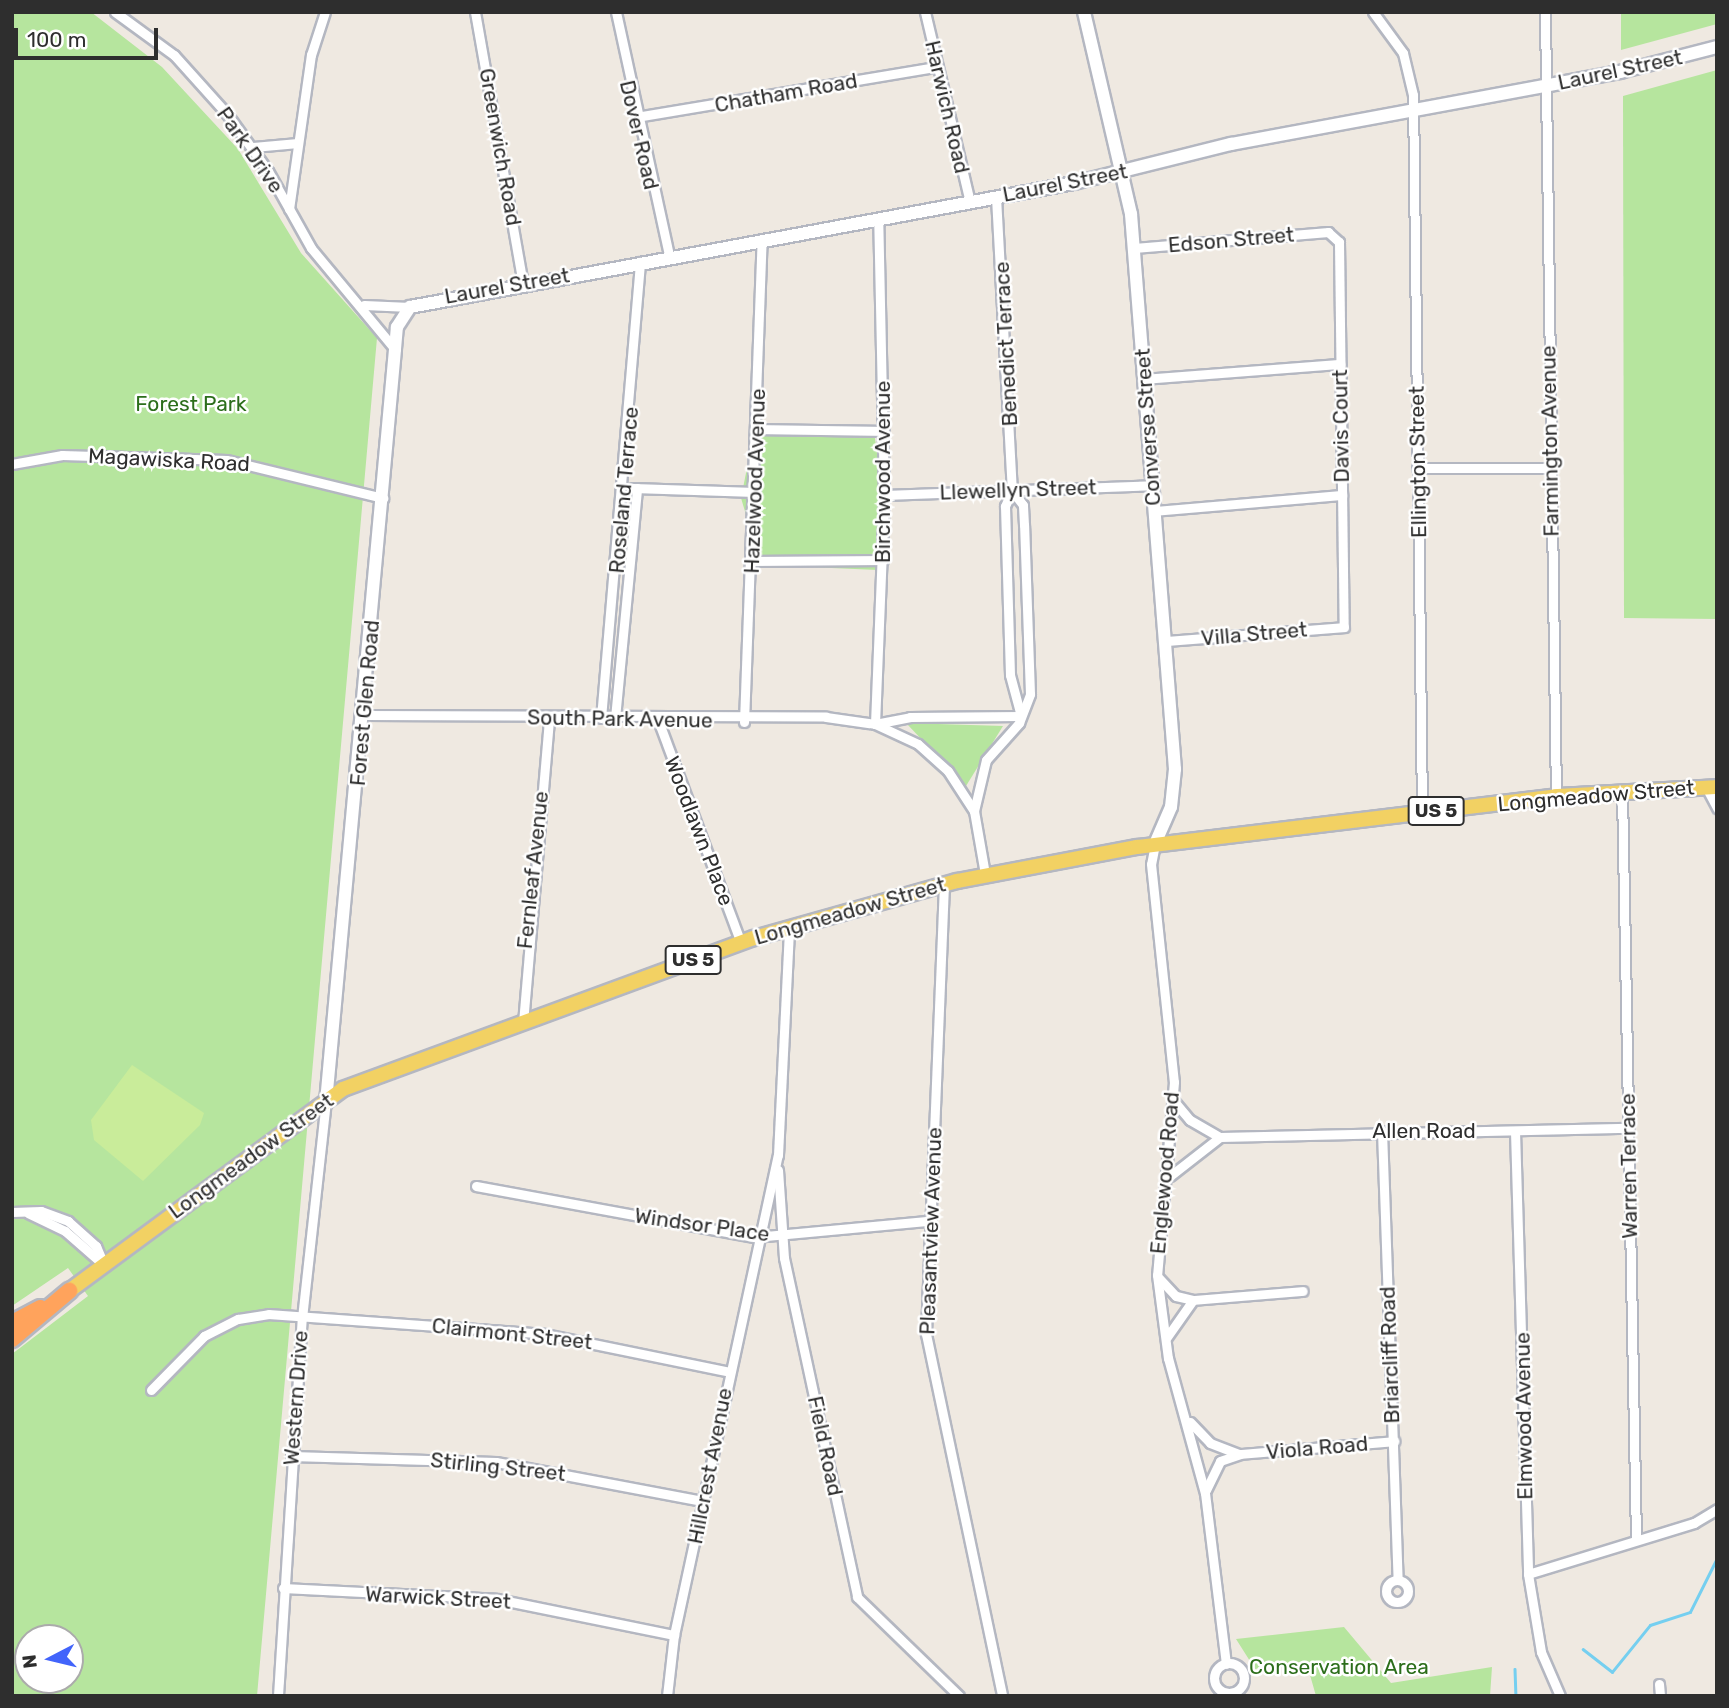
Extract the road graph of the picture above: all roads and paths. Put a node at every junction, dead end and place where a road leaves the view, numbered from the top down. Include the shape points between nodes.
1 (116, 12) edge
2 (325, 12) edge
3 (475, 12) edge
4 (616, 12) edge
5 (925, 12) edge
6 (1084, 12) edge
7 (1373, 12) edge
8 (1545, 12) edge
9 (1717, 47) edge
10 (936, 66) junction
11 (1546, 86) junction
12 (1413, 111) junction
13 (636, 117) junction
14 (298, 143) junction
15 (253, 147) junction
16 (1124, 172) junction
17 (996, 197) junction
18 (970, 202) junction
19 (289, 209) junction
20 (878, 219) junction
21 (1328, 232) joint
22 (762, 239) junction
23 (1134, 248) junction
24 (669, 256) junction
25 (640, 262) junction
26 (523, 283) junction
27 (365, 305) junction
28 (410, 307) junction
29 (395, 349) junction
30 (1340, 364) junction
31 (1144, 379) junction
32 (757, 429) junction
33 (884, 431) junction
34 (12, 464) edge
35 (1418, 468) junction
36 (1551, 468) junction
37 (1153, 485) junction
38 (624, 488) junction
39 (637, 488) junction
40 (1012, 491) junction
41 (755, 492) junction
42 (884, 495) junction
43 (1342, 495) junction
44 (383, 498) junction
45 (1154, 511) junction
46 (883, 560) junction
47 (753, 561) junction
48 (1344, 627) joint
49 (1165, 641) junction
50 (364, 715) junction
51 (1021, 716) junction
52 (549, 717) junction
53 (601, 718) junction
54 (615, 718) junction
55 (658, 720) junction
56 (744, 722) junction
57 (875, 724) junction
58 (1711, 787) edge
59 (1622, 791) junction
60 (1556, 796) junction
61 (1717, 808) edge
62 (974, 811) junction
63 (1422, 813) junction
64 (1155, 844) junction
65 (985, 874) junction
66 (944, 884) junction
67 (789, 928) junction
68 (741, 943) junction
69 (523, 1023) junction
70 (1173, 1100) junction
71 (326, 1102) junction
72 (1629, 1128) junction
73 (1382, 1131) junction
74 (1515, 1131) junction
75 (1220, 1137) junction
76 (778, 1155) junction
77 (1168, 1180) junction
78 (476, 1186) dead end
79 (12, 1212) edge
80 (929, 1222) junction
81 (757, 1237) junction
82 (782, 1237) junction
83 (104, 1265) junction
84 (1157, 1275) junction
85 (69, 1291) junction
86 (1303, 1291) dead end
87 (1193, 1300) junction
88 (302, 1318) junction
89 (12, 1324) edge
90 (12, 1339) edge
91 (1166, 1342) junction
92 (730, 1372) junction
93 (152, 1390) dead end
94 (1185, 1416) junction
95 (1394, 1441) junction
96 (1240, 1454) junction
97 (291, 1456) junction
98 (1205, 1493) junction
99 (702, 1501) junction
100 (1717, 1509) edge
101 (1636, 1540) junction
102 (1528, 1574) junction
103 (1398, 1580) dead end
104 (284, 1588) junction
105 (674, 1635) junction
106 (1226, 1664) dead end
107 (1659, 1684) dead end
108 (665, 1693) edge
109 (278, 1696) edge
110 (959, 1696) edge
111 (1002, 1696) edge
112 (1560, 1696) edge
113 (1660, 1696) edge

1 - 15 street, Park Drive via 173,55
2 - 14 street
3 - 26 street, Greenwich Road
4 - 13 street, Dover Road
5 - 10 street, Harwich Road
6 - 16 street, Converse Street
7 - 12 street, Ellington Street via 1403,53
8 - 11 street, Farmington Avenue
9 - 11 street, Laurel Street
10 - 13 street, Chatham Road
10 - 18 street, Harwich Road
11 - 12 street, Laurel Street
11 - 36 street, Farmington Avenue
12 - 16 street, Laurel Street via 1231,144
12 - 35 street, Ellington Street
13 - 24 street, Dover Road
14 - 15 street
14 - 19 street
15 - 19 street, Park Drive
16 - 17 street, Laurel Street
16 - 23 street, Converse Street
17 - 18 street, Laurel Street
17 - 40 street, Benedict Terrace
18 - 20 street, Laurel Street
19 - 27 street, Park Drive via 310,248
20 - 22 street, Laurel Street
20 - 33 street, Birchwood Avenue
21 - 23 street, Edson Street
21 - 30 street, Davis Court via 1339,242
22 - 24 street, Laurel Street
22 - 32 street, Hazelwood Avenue
23 - 31 street, Converse Street
24 - 25 street, Laurel Street
25 - 26 street, Laurel Street
25 - 38 street, Roseland Terrace
26 - 28 street, Laurel Street
27 - 28 street
27 - 29 street, Park Drive
28 - 29 street, Forest Glen Road via 397,327
29 - 44 street, Forest Glen Road
30 - 31 street
30 - 43 street, Davis Court
31 - 37 street, Converse Street
32 - 33 street
32 - 41 street, Hazelwood Avenue
33 - 42 street, Birchwood Avenue
34 - 44 street, Magawiska Road via 80,454 227,460
35 - 36 street
35 - 63 street, Ellington Street
36 - 60 street, Farmington Avenue
37 - 40 street, Llewellyn Street
37 - 45 street, Converse Street
38 - 39 street
38 - 53 street, Roseland Terrace
39 - 41 street
39 - 54 street
40 - 42 street, Llewellyn Street
40 - 51 street, Benedict Terrace via 1005,534 1010,675
40 - 51 street, Benedict Terrace via 1023,505 1030,636 1030,694
41 - 47 street, Hazelwood Avenue
42 - 46 street, Birchwood Avenue
43 - 45 street
43 - 48 street, Davis Court
44 - 50 street, Forest Glen Road
45 - 49 street, Converse Street
46 - 47 street
46 - 57 street, Birchwood Avenue
47 - 56 street, Hazelwood Avenue
48 - 49 street, Villa Street
49 - 64 street, Converse Street via 1175,784
50 - 52 street, South Park Avenue
50 - 71 street, Forest Glen Road
51 - 57 street, South Park Avenue via 910,717
51 - 62 street, Benedict Terrace via 986,760
52 - 53 street, South Park Avenue
52 - 69 street, Fernleaf Avenue
53 - 54 street, South Park Avenue
54 - 55 street, South Park Avenue
55 - 56 street, South Park Avenue
55 - 68 street, Woodlawn Place
56 - 57 street, South Park Avenue via 826,717
57 - 62 street, South Park Avenue via 929,752
58 - 59 main road, Longmeadow Street / US 5
58 - 61 street
59 - 60 main road, Longmeadow Street / US 5
59 - 72 street, Warren Terrace
60 - 63 main road, Longmeadow Street / US 5
62 - 65 street, South Park Avenue
63 - 64 main road, Longmeadow Street / US 5
64 - 65 main road, Longmeadow Street / US 5
64 - 70 street, Englewood Road via 1151,864
65 - 66 main road, Longmeadow Street / US 5
66 - 67 main road, Longmeadow Street / US 5
66 - 80 street, Pleasantview Avenue
67 - 68 main road, Longmeadow Street / US 5
67 - 76 street, Field Road
68 - 69 main road, Longmeadow Street / US 5
69 - 71 main road, Longmeadow Street / US 5 via 343,1089
70 - 75 street via 1190,1120
70 - 77 street, Englewood Road
71 - 83 main road, Longmeadow Street / US 5
71 - 88 street, Western Drive
72 - 74 street, Allen Road
72 - 101 street, Warren Terrace
73 - 74 street, Allen Road
73 - 75 street, Allen Road
73 - 95 street, Briarcliff Road
74 - 102 street, Elmwood Avenue
75 - 77 street via 1176,1167
76 - 81 street, Field Road
76 - 82 street, Field Road
77 - 84 street, Englewood Road via 1159,1213
78 - 81 street, Windsor Place
79 - 83 street via 68,1221 96,1246
80 - 82 street, Windsor Place
80 - 111 street, Pleasantview Avenue via 927,1349
81 - 82 street, Windsor Place
81 - 92 street, Hillcrest Avenue
82 - 110 street, Field Road via 857,1597
83 - 85 main road, Longmeadow Street / US 5
84 - 87 street via 1172,1293
84 - 91 street, Englewood Road
85 - 89 highway, US 5
85 - 90 highway, US 5
86 - 87 street
87 - 91 street
88 - 92 street, Clairmont Street via 545,1334
88 - 93 street, Clairmont Street via 254,1315 220,1326 188,1349
88 - 97 street, Western Drive
91 - 94 street, Englewood Road
92 - 99 street, Hillcrest Avenue
94 - 96 street, Viola Road via 1210,1443
94 - 98 street, Englewood Road
95 - 96 street, Viola Road
95 - 103 street, Briarcliff Road
96 - 98 street, Viola Road via 1217,1465
97 - 99 street, Stirling Street via 496,1462
97 - 104 street, Western Drive
98 - 106 street, Englewood Road
99 - 105 street, Hillcrest Avenue
100 - 101 street
101 - 102 street
102 - 112 street, Elmwood Avenue via 1541,1652
104 - 105 street, Warwick Street via 497,1599
104 - 109 street, Western Drive
105 - 108 street, Hillcrest Avenue
107 - 113 street

